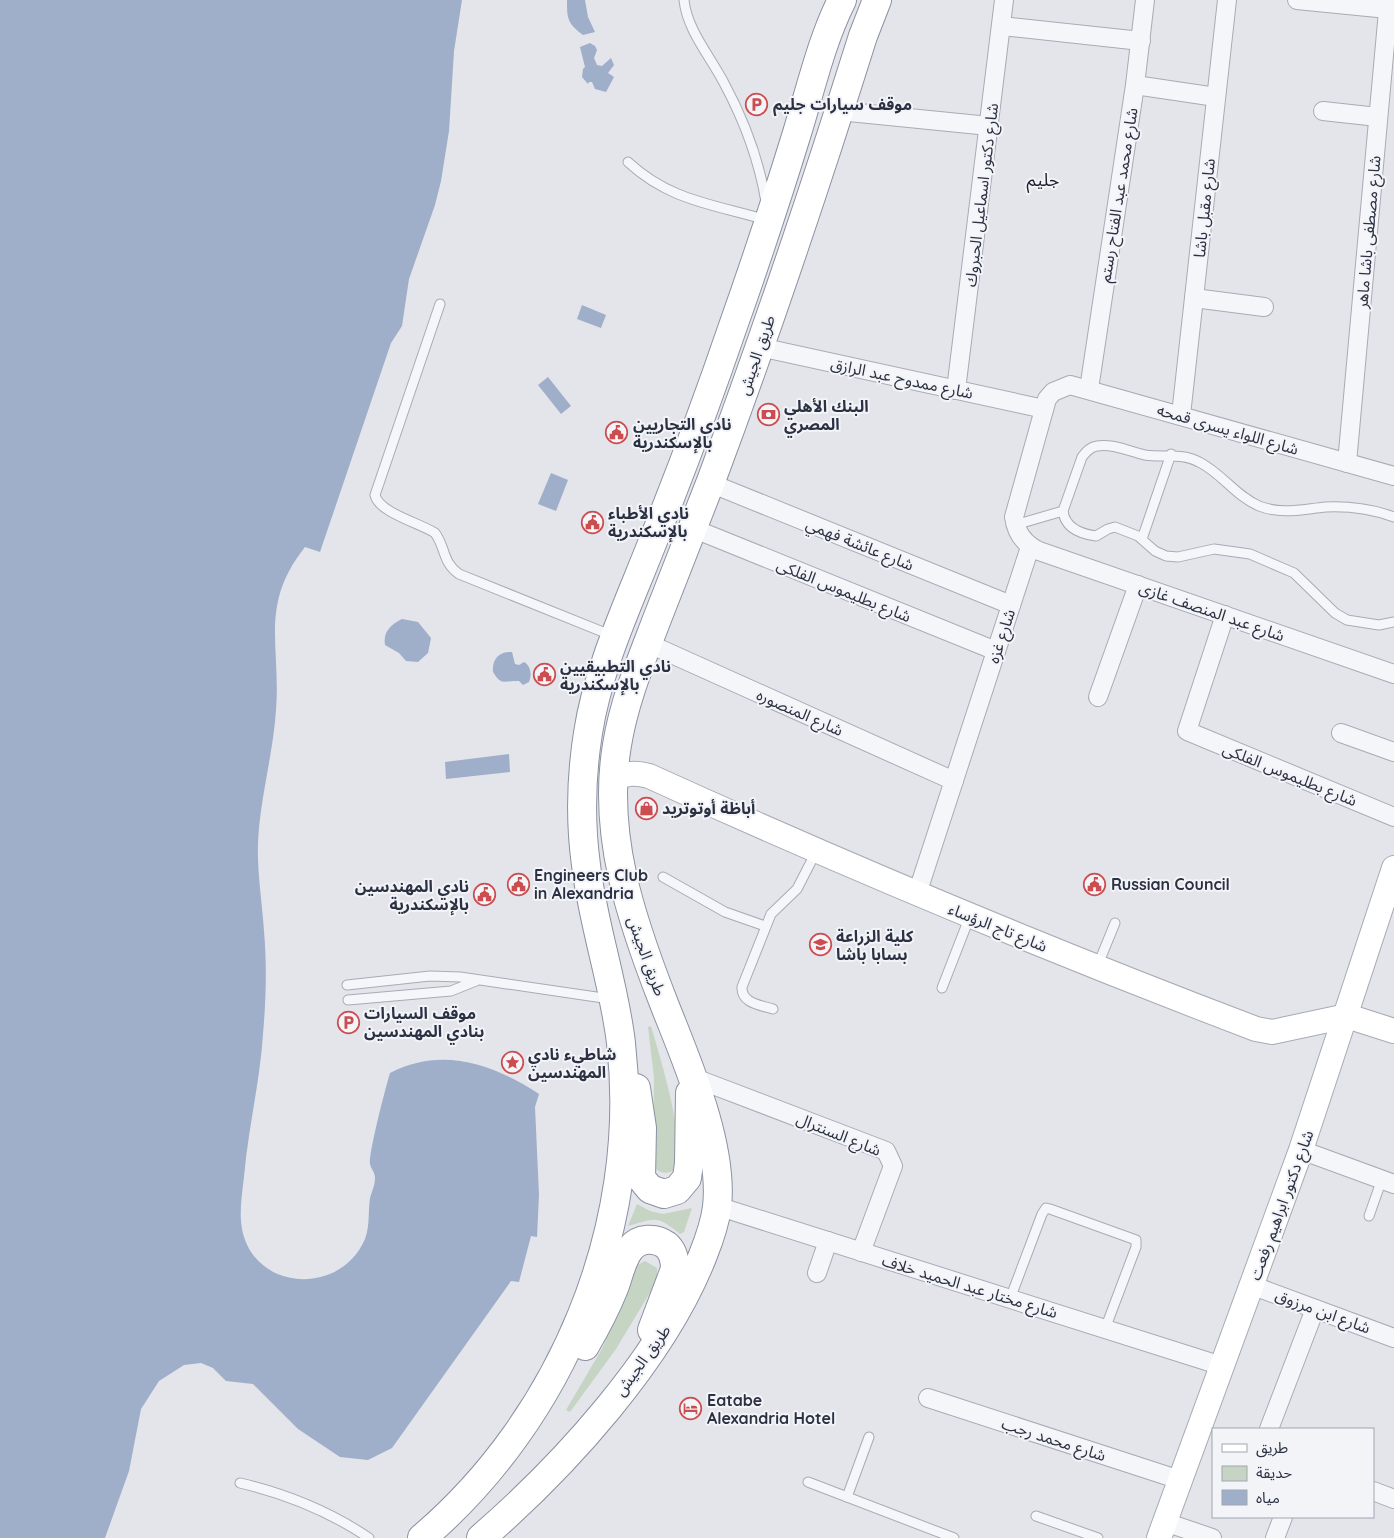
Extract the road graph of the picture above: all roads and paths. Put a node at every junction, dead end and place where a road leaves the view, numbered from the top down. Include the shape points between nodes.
1 (684, 0) edge
2 (842, 0) edge
3 (877, 0) edge
4 (1004, 0) edge
5 (1145, 0) edge
6 (1227, 0) edge
7 (1297, 0) edge
8 (1388, 4) edge
9 (1002, 26) junction
10 (1141, 40) junction
11 (1135, 85) junction
12 (1387, 88) edge
13 (1216, 97) junction
14 (839, 111) junction
15 (1323, 111) dead end
16 (1378, 117) junction
17 (989, 126) junction
18 (628, 162) dead end
19 (768, 220) junction
20 (1194, 298) junction
21 (440, 304) dead end
22 (1264, 307) dead end
23 (760, 346) junction
24 (1089, 389) junction
25 (956, 390) junction
26 (1044, 409) junction
27 (1181, 415) junction
28 (1171, 454) junction
29 (1347, 463) junction
30 (1394, 476) edge
31 (710, 483) junction
32 (1063, 511) junction
33 (1394, 517) edge
34 (1015, 525) junction
35 (692, 528) junction
36 (1142, 539) junction
37 (1030, 547) junction
38 (1138, 585) junction
39 (1011, 605) junction
40 (1225, 615) junction
41 (1394, 622) edge
42 (615, 637) junction
43 (647, 644) junction
44 (996, 651) junction
45 (1394, 674) edge
46 (1098, 697) dead end
47 (1341, 733) dead end
48 (1394, 752) edge
49 (613, 780) junction
50 (954, 780) junction
51 (1394, 816) edge
52 (816, 852) junction
53 (1394, 868) edge
54 (663, 877) dead end
55 (917, 894) junction
56 (970, 916) junction
57 (1115, 923) dead end
58 (765, 926) junction
59 (1097, 968) junction
60 (476, 981) junction
61 (347, 985) dead end
62 (942, 988) dead end
63 (613, 999) junction
64 (348, 1000) dead end
65 (773, 1009) dead end
66 (1346, 1016) junction
67 (1394, 1031) edge
68 (621, 1044) junction
69 (692, 1076) junction
70 (1301, 1150) junction
71 (1388, 1182) edge
72 (717, 1206) junction
73 (1369, 1216) dead end
74 (828, 1241) junction
75 (861, 1252) junction
76 (817, 1273) dead end
77 (1252, 1285) junction
78 (1010, 1299) junction
79 (1315, 1309) junction
80 (1105, 1329) junction
81 (1394, 1338) edge
82 (647, 1359) junction
83 (1222, 1366) junction
84 (542, 1397) junction
85 (928, 1398) dead end
86 (1269, 1428) edge
87 (1206, 1430) edge
88 (869, 1437) dead end
89 (1180, 1480) junction
90 (808, 1482) dead end
91 (240, 1483) dead end
92 (1374, 1491) edge
93 (847, 1497) junction
94 (1394, 1499) edge
95 (1036, 1516) dead end
96 (1282, 1518) edge
97 (1162, 1530) edge
98 (369, 1538) edge
99 (422, 1538) edge
100 (481, 1538) edge
101 (954, 1538) edge
102 (1098, 1538) edge
103 (1212, 1538) edge
104 (1275, 1538) edge

1 - 19 lane via 692,28 731,97 748,136 759,169
2 - 19 highway, طريق الجيش via 826,37
3 - 14 highway, طريق الجيش
4 - 9 street, شارع دكتور اسماعيل الحبروك
5 - 10 street, شارع محمد عبد الفتاح رستم
6 - 13 street, شارع مقبل باشا
7 - 8 street
8 - 12 street, شارع مصطفى باشا ماهر
9 - 10 street
9 - 17 street, شارع دكتور اسماعيل الحبروك
10 - 11 street, شارع محمد عبد الفتاح رستم
11 - 13 street
11 - 24 street, شارع محمد عبد الفتاح رستم
12 - 16 street, شارع مصطفى باشا ماهر
13 - 20 street, شارع مقبل باشا
14 - 17 street
14 - 23 highway, طريق الجيش
15 - 16 street
16 - 29 street, شارع مصطفى باشا ماهر
17 - 25 street, شارع دكتور اسماعيل الحبروك
18 - 19 lane via 651,181 677,195
19 - 42 highway, طريق الجيش via 697,428
20 - 22 street
20 - 27 street, شارع مقبل باشا
21 - 42 lane via 375,495 376,500 384,508 434,533 446,561 459,574
23 - 25 street, شارع ممدوح عبد الرازق
23 - 31 highway, طريق الجيش
24 - 26 street, شارع اللواء يسرى قمحه via 1070,385 1061,387 1047,399
24 - 27 street, شارع اللواء يسرى قمحه
25 - 26 street, شارع ممدوح عبد الرازق
26 - 34 street via 1015,508
27 - 29 street, شارع اللواء يسرى قمحه
28 - 32 lane via 1146,455 1106,446 1088,450 1082,457
28 - 33 lane via 1199,461 1242,497 1260,506 1299,512 1352,507
28 - 36 lane
29 - 30 street, شارع اللواء يسرى قمحه
31 - 35 highway, طريق الجيش
31 - 39 street, شارع عائشة فهمي
32 - 34 lane
32 - 36 lane via 1072,528 1092,535 1115,528
34 - 37 street
35 - 43 highway, طريق الجيش
35 - 44 street, شارع بطليموس الفلكى
36 - 41 lane via 1166,556 1178,557 1214,549 1250,554 1294,573 1334,613 1347,620 1379,625
37 - 38 street, شارع عبد المنصف غازى
37 - 39 street, شارع غزه
38 - 40 street, شارع عبد المنصف غازى
38 - 46 street
39 - 44 street, شارع غزه
40 - 45 street, شارع عبد المنصف غازى
40 - 51 street, شارع بطليموس الفلكى via 1187,731
42 - 63 highway, طريق الجيش via 589,729 582,797 586,865
43 - 49 highway, طريق الجيش via 622,718
43 - 50 street, شارع المنصوره
44 - 50 street, شارع غزه
47 - 48 street
49 - 52 street, شارع تاج الرؤساء via 623,774 649,776
49 - 69 highway, طريق الجيش via 617,850 632,919
50 - 55 street, شارع غزه
52 - 55 street, شارع تاج الرؤساء
52 - 58 lane via 797,889 775,908
53 - 66 street, شارع دكتور ابراهيم رفعت
54 - 58 lane via 716,907
55 - 56 street, شارع تاج الرؤساء
56 - 59 street, شارع تاج الرؤساء
56 - 62 lane
57 - 59 lane
58 - 65 lane via 742,992 747,1000
59 - 66 street, شارع تاج الرؤساء via 1256,1029 1272,1032
60 - 61 lane via 430,976
60 - 63 lane
60 - 64 lane via 451,991
63 - 68 highway, طريق الجيش
66 - 67 street, شارع تاج الرؤساء
66 - 70 street, شارع دكتور ابراهيم رفعت
68 - 69 highway via 633,1077 640,1111 641,1178 656,1192 671,1193 687,1178
68 - 84 highway, طريق الجيش via 623,1116 608,1233 584,1308
69 - 72 highway, طريق الجيش via 710,1136
69 - 75 street, شارع السنترال via 886,1151 893,1166
70 - 71 street
70 - 77 street, شارع دكتور ابراهيم رفعت
71 - 73 lane
72 - 74 street, شارع مختار عبد الحميد خلاف
72 - 82 highway, طريق الجيش via 697,1269
74 - 75 street, شارع مختار عبد الحميد خلاف
74 - 76 street
75 - 78 street, شارع مختار عبد الحميد خلاف
77 - 79 street, شارع ابن مرزوق
77 - 83 street, شارع دكتور ابراهيم رفعت
78 - 80 street, شارع مختار عبد الحميد خلاف
78 - 80 lane via 1043,1210 1050,1209 1136,1240
79 - 81 street, شارع ابن مرزوق
79 - 86 street
80 - 83 street, شارع مختار عبد الحميد خلاف
82 - 84 highway via 655,1318 675,1269 674,1256 666,1246 648,1240 631,1248 597,1326 572,1364
82 - 100 highway, طريق الجيش via 570,1450
83 - 87 street, شارع دكتور ابراهيم رفعت
84 - 99 highway, طريق الجيش via 483,1477
85 - 89 street, شارع محمد رجب
87 - 89 street, شارع دكتور ابراهيم رفعت
88 - 93 lane
89 - 97 street, شارع دكتور ابراهيم رفعت
90 - 93 lane
91 - 98 lane via 299,1500 327,1512
92 - 94 street
93 - 101 lane
95 - 102 lane
96 - 104 street
97 - 103 street

